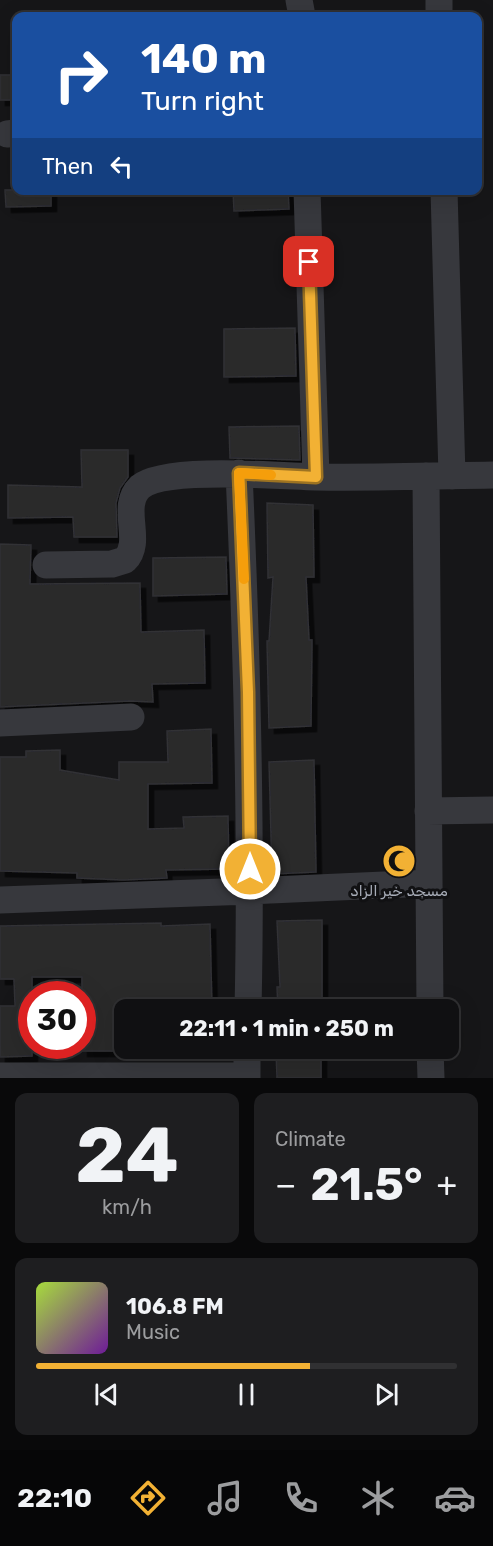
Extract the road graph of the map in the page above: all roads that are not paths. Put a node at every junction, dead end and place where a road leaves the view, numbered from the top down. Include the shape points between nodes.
1 (308, 195) edge
2 (444, 195) edge
3 (239, 473) junction
4 (493, 475) edge
5 (439, 476) junction
6 (316, 477) junction
7 (46, 566) dead end
8 (131, 717) dead end
9 (0, 723) edge
10 (493, 810) edge
11 (428, 811) junction
12 (429, 883) junction
13 (250, 891) junction
14 (0, 900) edge
15 (248, 999) edge
16 (430, 999) edge
17 (247, 1059) edge
18 (430, 1059) edge
19 (0, 1076) edge
20 (247, 1077) edge
21 (431, 1078) edge

1 - 6 street
2 - 5 street
3 - 6 street
3 - 7 street via 150,481 131,502 132,549 125,560 112,564
3 - 13 street via 248,692
4 - 5 street
5 - 6 street
5 - 11 street
8 - 9 street
10 - 11 street
11 - 12 street
12 - 13 street
12 - 16 street
13 - 14 street
13 - 15 street
17 - 20 street
18 - 21 street
19 - 20 street

